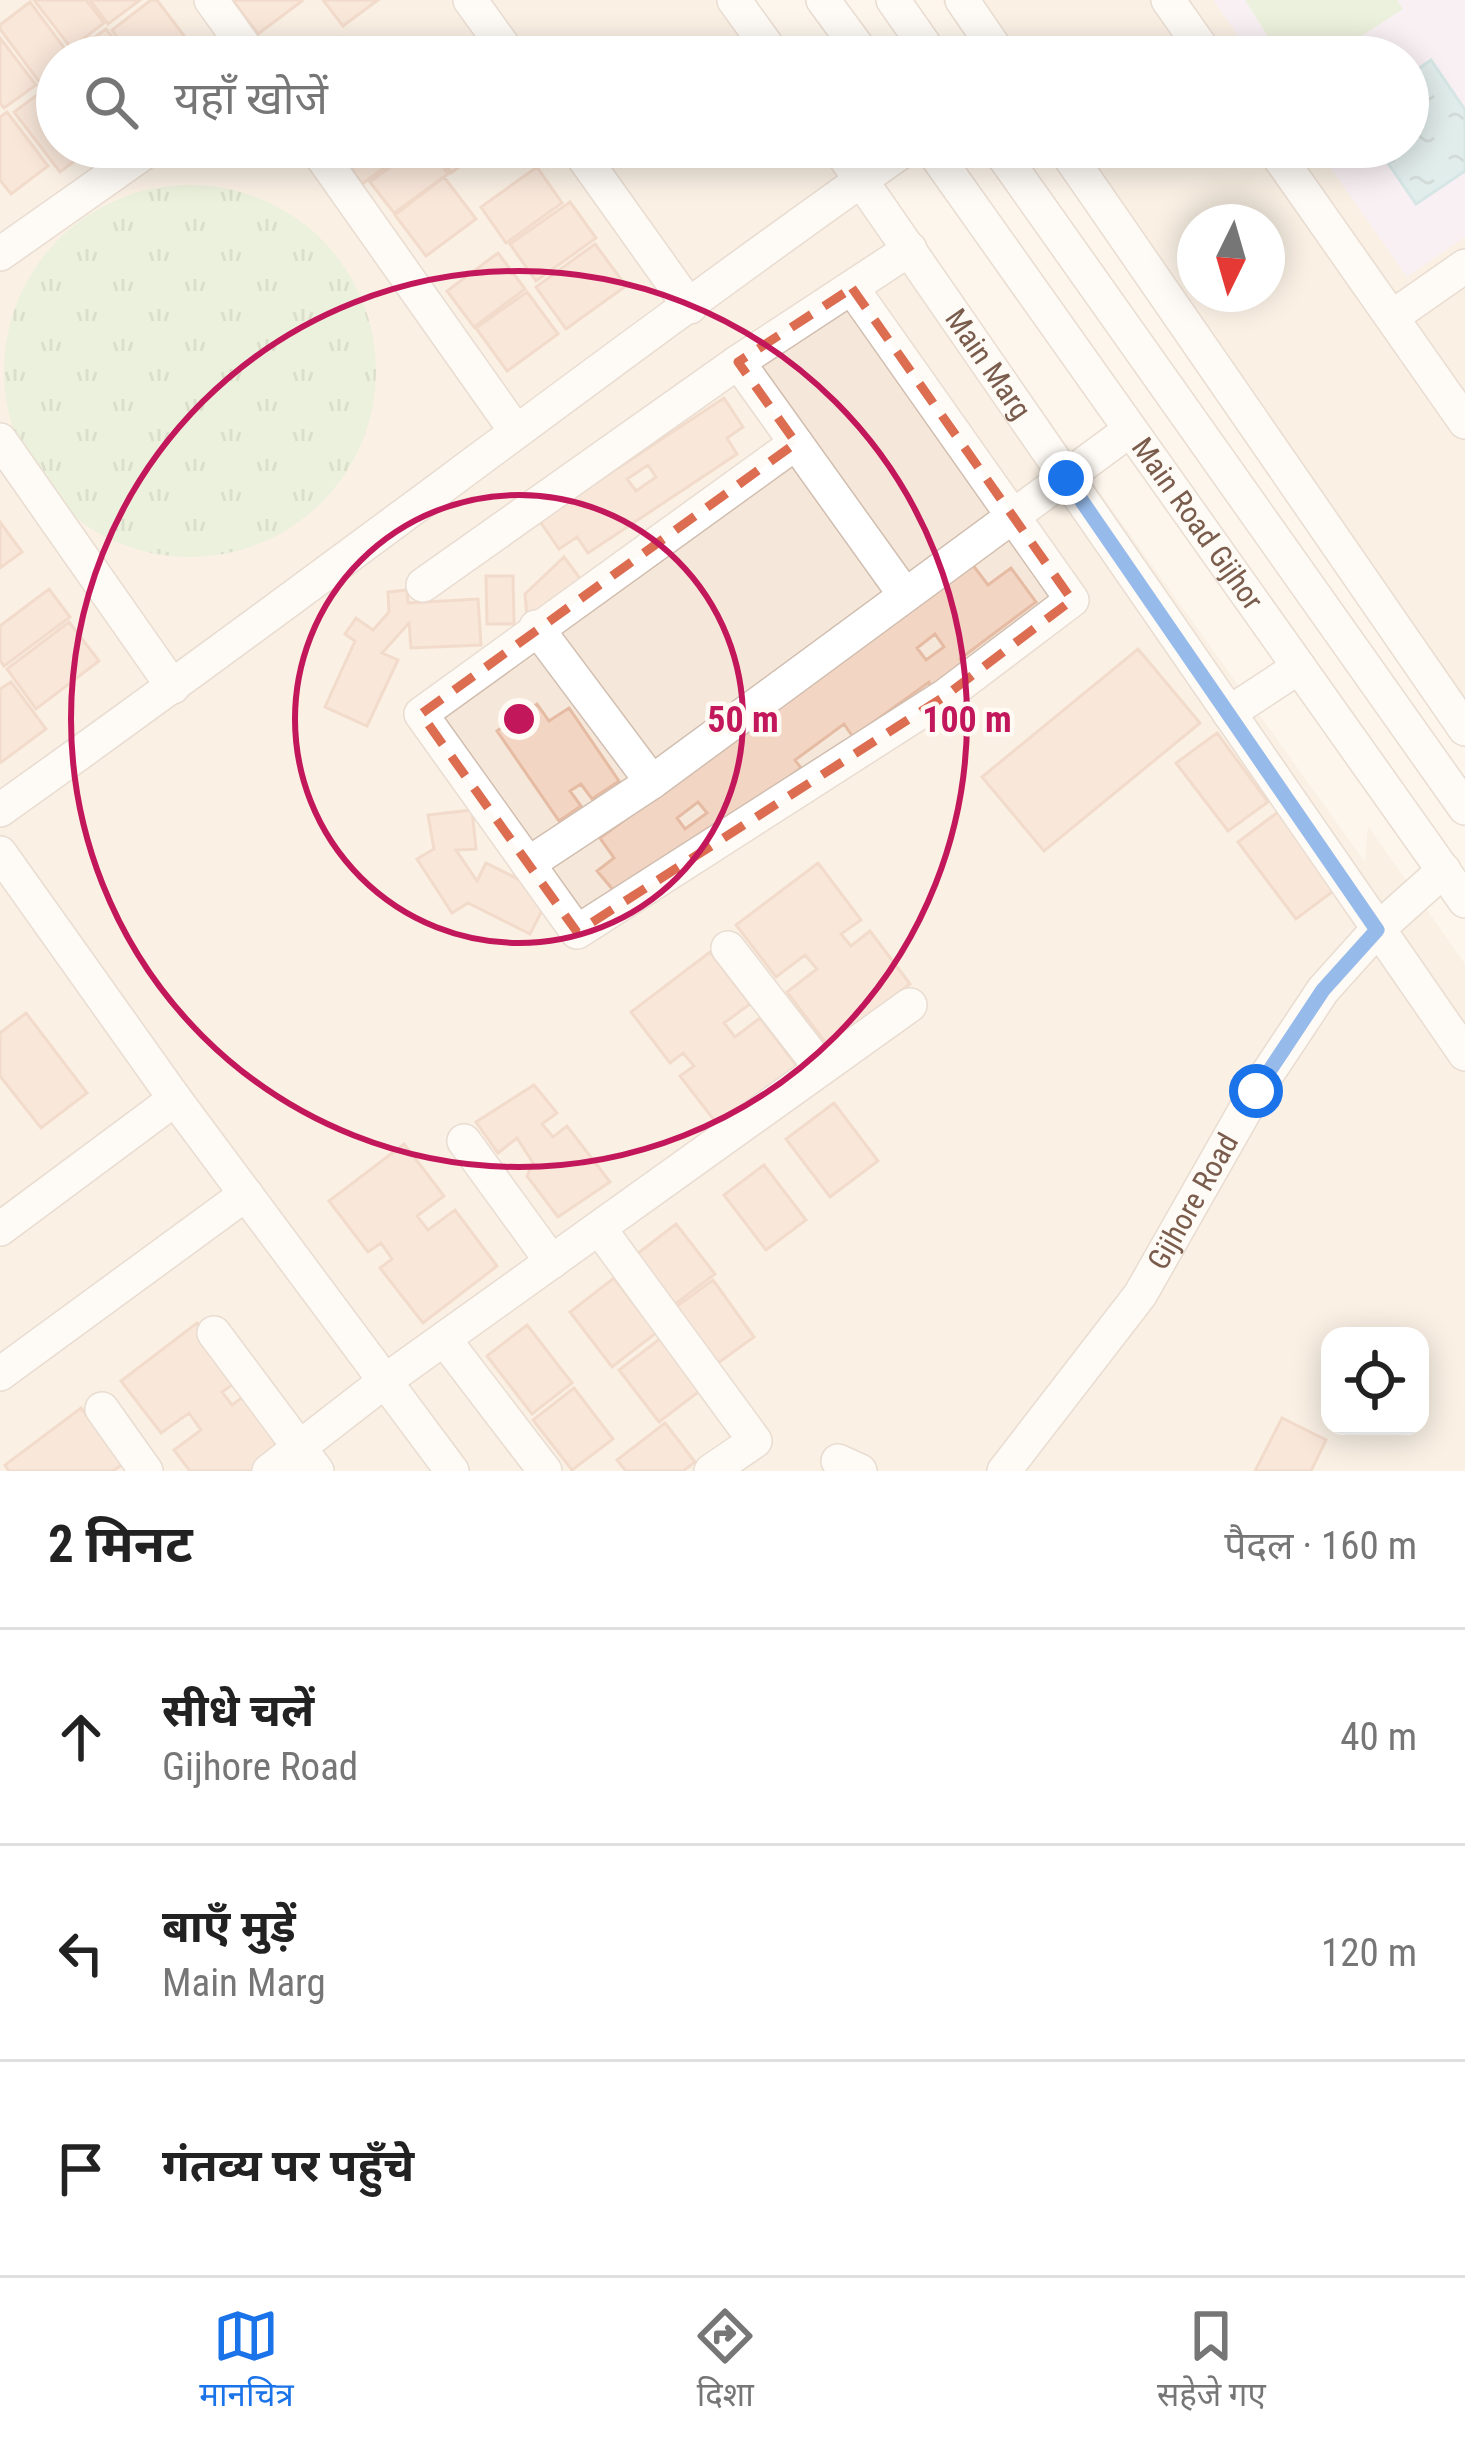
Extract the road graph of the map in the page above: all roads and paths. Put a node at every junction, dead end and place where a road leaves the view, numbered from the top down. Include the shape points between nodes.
1 (211, 0) edge
2 (470, 0) edge
3 (734, 0) edge
4 (824, 0) edge
5 (893, 0) edge
6 (962, 0) edge
7 (1168, 0) edge
8 (237, 36) edge
9 (496, 36) edge
10 (760, 36) edge
11 (850, 36) edge
12 (918, 36) edge
13 (987, 36) edge
14 (1193, 36) edge
15 (122, 168) edge
16 (330, 168) edge
17 (590, 168) edge
18 (853, 168) edge
19 (879, 168) edge
20 (945, 168) edge
21 (1012, 168) edge
22 (1078, 168) edge
23 (1287, 168) edge
24 (862, 180) junction
25 (910, 249) junction
26 (0, 254) edge
27 (1465, 266) edge
28 (852, 288) junction
29 (690, 308) junction
30 (1392, 317) junction
31 (738, 362) junction
32 (1465, 422) edge
33 (515, 430) junction
34 (1130, 430) junction
35 (0, 440) edge
36 (796, 443) junction
37 (1066, 478) junction
38 (1013, 517) junction
39 (423, 585) dead end
40 (905, 596) junction
41 (536, 627) junction
42 (1299, 667) junction
43 (173, 687) junction
44 (1228, 713) junction
45 (1465, 729) edge
46 (652, 782) junction
47 (1465, 808) edge
48 (0, 810) edge
49 (0, 853) edge
50 (528, 864) junction
51 (1444, 870) junction
52 (1465, 902) edge
53 (1377, 930) junction
54 (728, 948) dead end
55 (910, 1005) dead end
56 (1465, 1054) edge
57 (821, 1068) junction
58 (176, 1099) junction
59 (464, 1141) dead end
60 (246, 1194) junction
61 (599, 1228) junction
62 (0, 1229) edge
63 (552, 1262) junction
64 (214, 1334) dead end
65 (444, 1339) junction
66 (0, 1373) edge
67 (385, 1381) junction
68 (102, 1409) dead end
69 (309, 1459) edge
70 (146, 1471) edge
71 (269, 1471) edge
72 (452, 1471) edge
73 (545, 1471) edge
74 (711, 1471) edge
75 (1004, 1471) edge

1 - 8 street
2 - 9 street
3 - 10 street
4 - 11 street
5 - 12 street
6 - 13 street
7 - 14 street
15 - 26 street
16 - 33 street
17 - 29 street
18 - 24 street, Main Marg
19 - 24 street
20 - 34 street, Main Road Gijhor
21 - 47 street, Main Road Gijhor
22 - 45 street
23 - 30 street
24 - 25 street, Main Marg
24 - 29 street
25 - 28 street
25 - 37 street, Main Marg
27 - 30 street
28 - 31 street
28 - 38 street
29 - 33 street
30 - 32 street
31 - 36 street
31 - 39 street
33 - 43 street
34 - 37 street
34 - 42 street, Main Road Gijhor
35 - 43 street
36 - 40 street
36 - 41 street
37 - 38 street
37 - 44 street, Main Marg
38 - 40 street
38 - 50 street via 1072,600 945,696 577,932
40 - 46 street
41 - 46 street
41 - 50 street via 421,714
42 - 44 street
42 - 51 street, Main Road Gijhor
43 - 48 street
44 - 53 street, Main Marg
46 - 50 street
49 - 58 street
51 - 52 street, Main Road Gijhor
51 - 53 street, Gijhore Road
53 - 56 street, Main Marg
53 - 75 street, Gijhore Road via 1323,990 1256,1091 1140,1295
54 - 57 street
55 - 57 street
57 - 61 street
58 - 60 street
58 - 62 street
59 - 63 street
60 - 66 street
60 - 67 street
61 - 63 street
61 - 74 street via 755,1441
63 - 65 street
64 - 69 street
65 - 67 street
65 - 73 street
67 - 69 street
67 - 72 street
68 - 70 street
69 - 71 street

